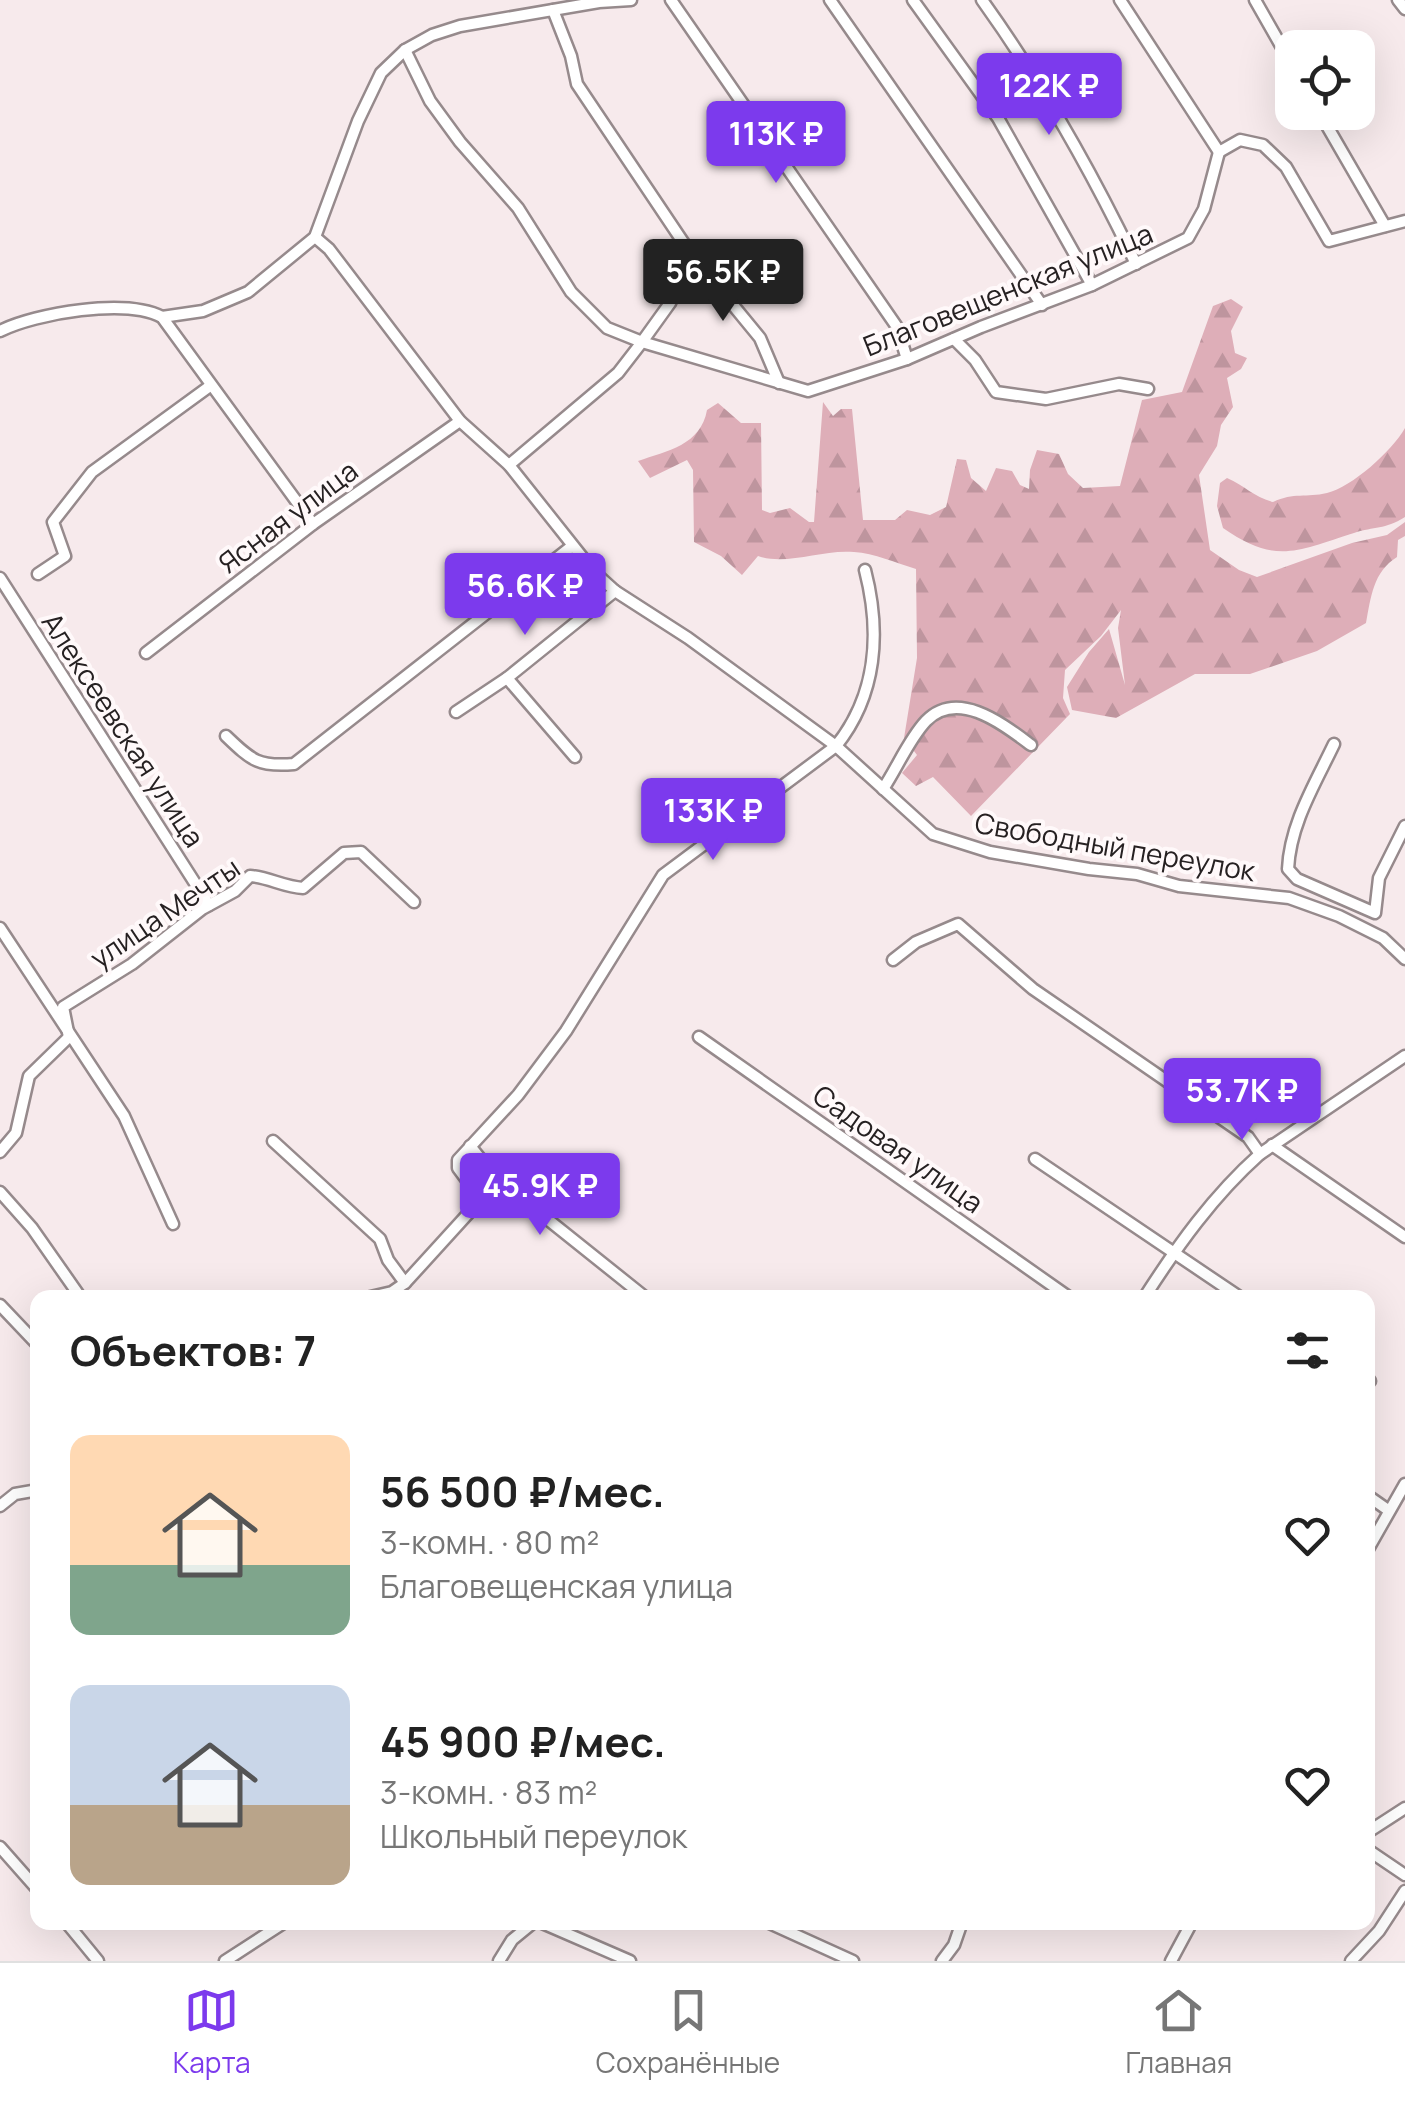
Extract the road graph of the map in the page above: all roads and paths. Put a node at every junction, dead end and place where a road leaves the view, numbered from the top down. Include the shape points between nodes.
1 (631, 0) edge
2 (671, 0) edge
3 (830, 0) edge
4 (913, 0) edge
5 (982, 0) edge
6 (1120, 0) edge
7 (1255, 0) edge
8 (1398, 0) edge
9 (554, 10) junction
10 (1405, 10) edge
11 (1275, 36) edge
12 (405, 50) junction
13 (1329, 130) edge
14 (1220, 152) junction
15 (1405, 221) edge
16 (1385, 226) junction
17 (315, 237) junction
18 (691, 254) junction
19 (1136, 264) junction
20 (1092, 285) junction
21 (1042, 305) junction
22 (162, 316) junction
23 (0, 331) edge
24 (954, 339) junction
25 (642, 342) junction
26 (907, 359) junction
27 (779, 383) junction
28 (210, 386) junction
29 (1148, 389) dead end
30 (460, 420) junction
31 (509, 465) junction
32 (313, 524) junction
33 (571, 548) junction
34 (865, 570) dead end
35 (38, 574) dead end
36 (0, 578) edge
37 (615, 591) junction
38 (146, 652) dead end
39 (508, 678) junction
40 (456, 712) dead end
41 (226, 736) dead end
42 (1334, 744) dead end
43 (1032, 745) dead end
44 (836, 746) junction
45 (575, 757) dead end
46 (883, 789) junction
47 (1405, 826) edge
48 (414, 902) dead end
49 (208, 905) junction
50 (0, 928) edge
51 (1405, 959) edge
52 (893, 960) dead end
53 (69, 1037) junction
54 (699, 1037) dead end
55 (1405, 1056) edge
56 (273, 1141) dead end
57 (1272, 1145) junction
58 (470, 1146) junction
59 (0, 1152) edge
60 (1260, 1154) junction
61 (1034, 1159) dead end
62 (0, 1192) edge
63 (173, 1224) dead end
64 (1405, 1237) edge
65 (1173, 1253) junction
66 (405, 1283) junction
67 (75, 1290) edge
68 (395, 1290) edge
69 (636, 1290) edge
70 (1059, 1290) edge
71 (1149, 1290) edge
72 (1229, 1290) edge
73 (0, 1306) edge
74 (30, 1337) edge
75 (1405, 1484) edge
76 (30, 1491) edge
77 (1375, 1501) edge
78 (0, 1506) edge
79 (1388, 1510) junction
80 (1375, 1535) edge
81 (1405, 1808) edge
82 (1375, 1827) edge
83 (0, 1847) edge
84 (1375, 1855) edge
85 (1405, 1875) edge
86 (30, 1881) edge
87 (1405, 1891) edge
88 (73, 1930) edge
89 (273, 1930) edge
90 (526, 1930) edge
91 (556, 1930) edge
92 (784, 1930) edge
93 (959, 1930) edge
94 (1188, 1930) edge
95 (98, 1961) edge
96 (225, 1961) edge
97 (499, 1961) edge
98 (630, 1961) edge
99 (852, 1961) edge
100 (942, 1961) edge
101 (1171, 1961) edge
102 (1350, 1961) edge

1 - 9 street
2 - 26 street via 897,328
3 - 21 street
4 - 20 street via 998,118
5 - 19 street via 1093,174
6 - 14 street
7 - 11 street
8 - 10 street
9 - 12 street via 460,26
9 - 18 street via 578,84
12 - 17 street via 380,73
12 - 25 street, Благовещенская улица via 430,102 518,208 571,292 607,328
13 - 16 street
14 - 16 street via 1240,140 1263,145 1286,167 1329,241
14 - 19 street, Благовещенская улица via 1188,238
15 - 16 street
17 - 22 street via 248,292 204,311
17 - 30 street, Свободный переулок
18 - 25 street via 670,303
18 - 27 street via 760,338
19 - 20 street, Благовещенская улица
20 - 21 street, Благовещенская улица
21 - 24 street, Благовещенская улица
22 - 23 street via 128,307 46,316
22 - 28 street
24 - 26 street, Благовещенская улица
24 - 29 street via 996,392 1046,398 1119,384
25 - 27 street, Благовещенская улица
25 - 31 street via 618,373
26 - 27 street, Благовещенская улица via 808,392
28 - 32 street
28 - 35 street via 92,472 53,522 65,556
30 - 31 street, Свободный переулок
30 - 32 street, Ясная улица
31 - 33 street, Свободный переулок
32 - 38 street, Ясная улица
33 - 37 street, Свободный переулок
33 - 41 street via 294,764 266,766
34 - 44 street via 875,608 873,658 864,697
36 - 49 street, Алексеевская улица
37 - 39 street
37 - 44 street, Свободный переулок
39 - 40 street
39 - 45 street
42 - 47 street via 1300,815 1288,870 1375,912 1379,878
43 - 46 street via 1005,723 947,708 926,720
44 - 46 street, Свободный переулок
44 - 58 street via 662,876 566,1031
46 - 51 street, Свободный переулок via 949,840 1179,886 1288,898 1382,938
48 - 49 street, улица Мечты via 361,852 344,853 303,888 250,876
49 - 53 street, улица Мечты via 63,1007
50 - 53 street
52 - 60 street via 958,924 1033,990 1248,1136
53 - 59 street via 29,1076 16,1132
53 - 63 street via 124,1116
54 - 70 street, Садовая улица
55 - 57 street
56 - 66 street via 380,1239
57 - 60 street
57 - 64 street
58 - 66 street via 458,1168 476,1188 476,1205
58 - 69 street via 496,1178
60 - 65 street
61 - 65 street
62 - 67 street
65 - 71 street
65 - 72 street
66 - 68 street
73 - 74 street
75 - 79 street
76 - 78 street
77 - 79 street
79 - 80 street
81 - 82 street
83 - 86 street
84 - 85 street
87 - 102 street
88 - 95 street
89 - 96 street
90 - 97 street
91 - 98 street
92 - 99 street
93 - 100 street
94 - 101 street

